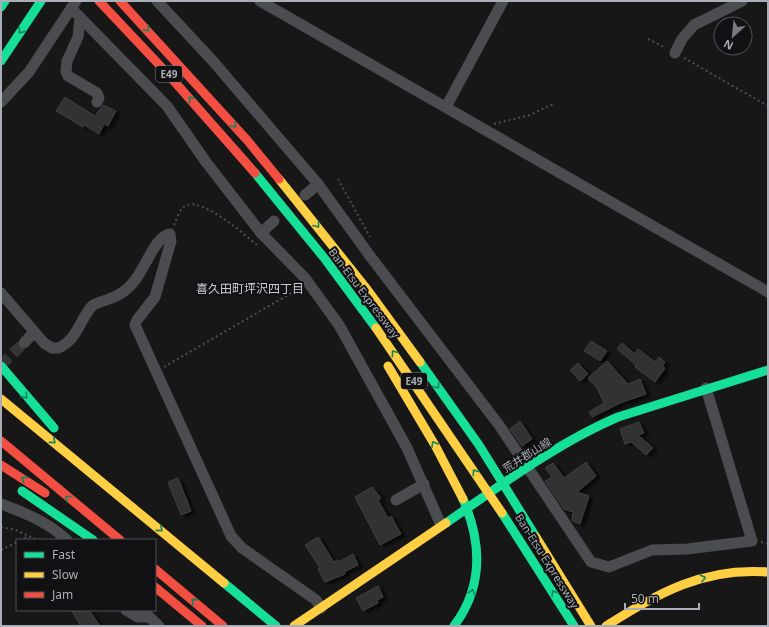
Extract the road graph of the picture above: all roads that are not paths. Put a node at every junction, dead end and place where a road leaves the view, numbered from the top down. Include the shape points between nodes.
1 (6, 1) edge
2 (41, 1) edge
3 (99, 1) edge
4 (120, 1) edge
5 (157, 1) edge
6 (260, 1) edge
7 (503, 1) edge
8 (742, 1) edge
9 (74, 5) edge
10 (1, 7) edge
11 (80, 17) junction
12 (675, 53) road end
13 (1, 61) edge
14 (1, 102) edge
15 (97, 102) dead end
16 (446, 107) junction
17 (235, 150) junction
18 (318, 184) junction
19 (305, 195) dead end
20 (274, 221) dead end
21 (261, 233) junction
22 (768, 292) edge
23 (1, 293) edge
24 (350, 309) dead end
25 (34, 332) junction
26 (24, 343) tunnel mouth
27 (383, 358) dead end
28 (1, 366) edge
29 (768, 370) edge
30 (706, 388) junction
31 (1, 399) edge
32 (1, 411) edge
33 (24, 430) dead end
34 (1, 441) edge
35 (479, 445) junction
36 (1, 465) edge
37 (524, 470) junction
38 (424, 484) junction
39 (14, 486) dead end
40 (396, 500) dead end
41 (1, 504) edge
42 (130, 504) junction
43 (446, 522) junction
44 (539, 523) dead end
45 (66, 539) edge
46 (92, 539) edge
47 (113, 539) edge
48 (119, 539) edge
49 (156, 570) edge
50 (768, 572) edge
51 (156, 588) edge
52 (238, 594) junction
53 (321, 608) junction
54 (128, 611) edge
55 (145, 614) edge
56 (605, 624) edge
57 (590, 625) edge
58 (159, 626) edge
59 (202, 626) edge
60 (223, 626) edge
61 (276, 626) edge
62 (282, 626) edge
63 (294, 626) edge
64 (454, 626) edge
65 (574, 626) edge

1 - 10 main road
2 -> 13 main road
17 -> 3 main road, Ban-Etsu Expressway / E49 via 162,66
4 -> 35 main road, Ban-Etsu Expressway / E49 via 201,88 303,207 366,288
5 - 18 street via 212,60
6 - 16 street
7 - 16 street
8 - 12 street via 694,25 682,39
9 - 11 street
9 - 14 street via 28,72
11 - 15 street via 78,37 67,61 66,72 68,76 97,93
11 - 21 street via 167,106
16 - 22 street
17 - 24 main road
65 -> 17 main road, Ban-Etsu Expressway / E49 via 519,537 415,382 294,220
18 - 19 street
18 - 37 street
20 - 21 street
21 - 38 street via 308,283 339,325
23 - 25 street
25 - 26 street
25 - 53 street via 52,348 67,344 93,306 127,289 142,270 152,249 170,234 171,242 154,297 136,323 231,536 242,548 316,600
64 -> 27 main road via 470,599 477,572 478,557 474,530 461,493
28 -> 42 main road via 61,435
29 - 30 main road, 荒井郡山線
30 - 37 main road, 荒井郡山線 via 597,426
30 - 37 street via 752,541 687,549 652,550 609,567 599,565 591,562
31 -> 42 main road
32 - 33 main road
48 -> 34 main road
35 - 44 main road
35 - 57 main road, Ban-Etsu Expressway / E49
47 -> 36 main road
37 - 43 main road, 荒井郡山線
38 - 40 street
38 - 43 street
39 - 46 main road
41 - 45 street via 28,514
42 -> 52 main road
43 - 53 main road, 荒井郡山線
60 -> 49 main road
56 -> 50 main road via 692,580 730,572
51 - 59 main road
52 - 61 main road
52 - 62 main road
53 - 63 main road, 荒井郡山線
54 - 55 street via 138,617
55 - 58 street

